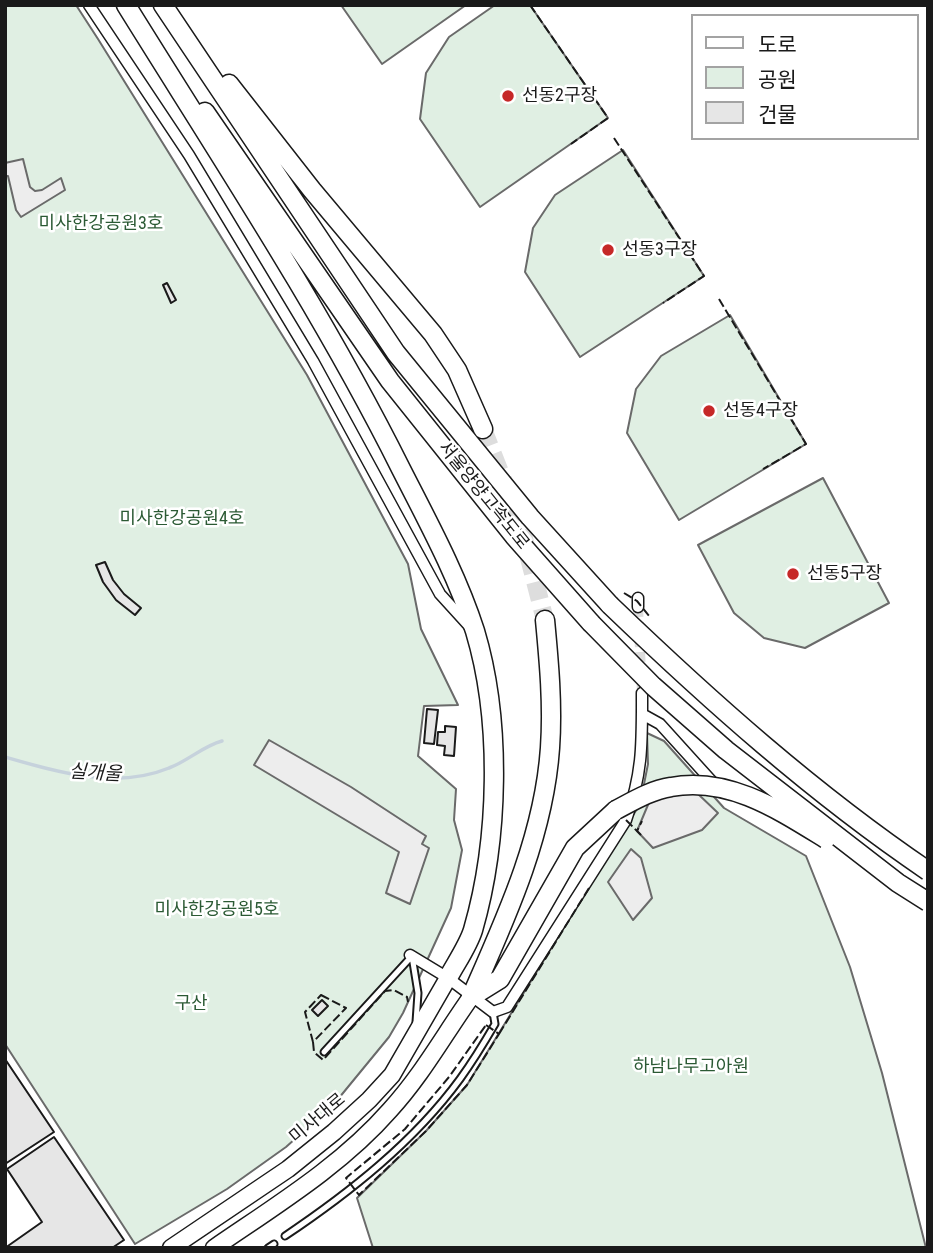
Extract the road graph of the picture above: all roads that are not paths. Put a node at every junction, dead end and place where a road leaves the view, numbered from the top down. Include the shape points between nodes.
1 (89, 5) edge
2 (129, 5) edge
3 (163, 5) edge
4 (170, 5) edge
5 (483, 429) tunnel mouth
6 (545, 620) tunnel mouth
7 (475, 632) junction
8 (642, 693) tunnel mouth
9 (642, 714) junction
10 (727, 797) dead end
11 (928, 871) edge
12 (898, 883) junction
13 (928, 902) edge
14 (411, 955) junction
15 (448, 978) junction
16 (471, 997) junction
17 (493, 1012) junction
18 (411, 1041) junction
19 (324, 1052) dead end
20 (285, 1236) dead end
21 (171, 1248) edge
22 (214, 1248) edge

1 - 7 street via 189,155 313,361 440,594
2 - 7 highway via 376,419 435,537
2 - 12 highway, 서울양양고속도로, bridge via 390,381 514,536 653,686 726,750
3 - 11 highway, 서울양양고속도로, bridge via 396,353 530,517 671,664 785,765
4 - 5 highway via 312,190 433,334 457,370
6 - 16 highway via 551,683 550,750 540,810 507,916
7 - 15 highway via 493,733 493,810 472,932
8 - 9 street
9 - 10 street via 660,724
9 - 17 street via 642,763 626,820 508,1007
12 - 13 highway, 서울양양고속도로, bridge
12 - 16 highway, bridge via 786,814 731,789 671,786 616,810 575,848 500,979
14 - 15 street
14 - 18 lane via 418,999
14 - 19 lane
15 - 16 street
15 - 18 main road, 미사대로
16 - 17 street
16 - 22 main road via 414,1081 366,1136
17 - 20 lane via 495,1024 432,1113 353,1186
18 - 21 main road, 미사대로 via 391,1075 334,1132

